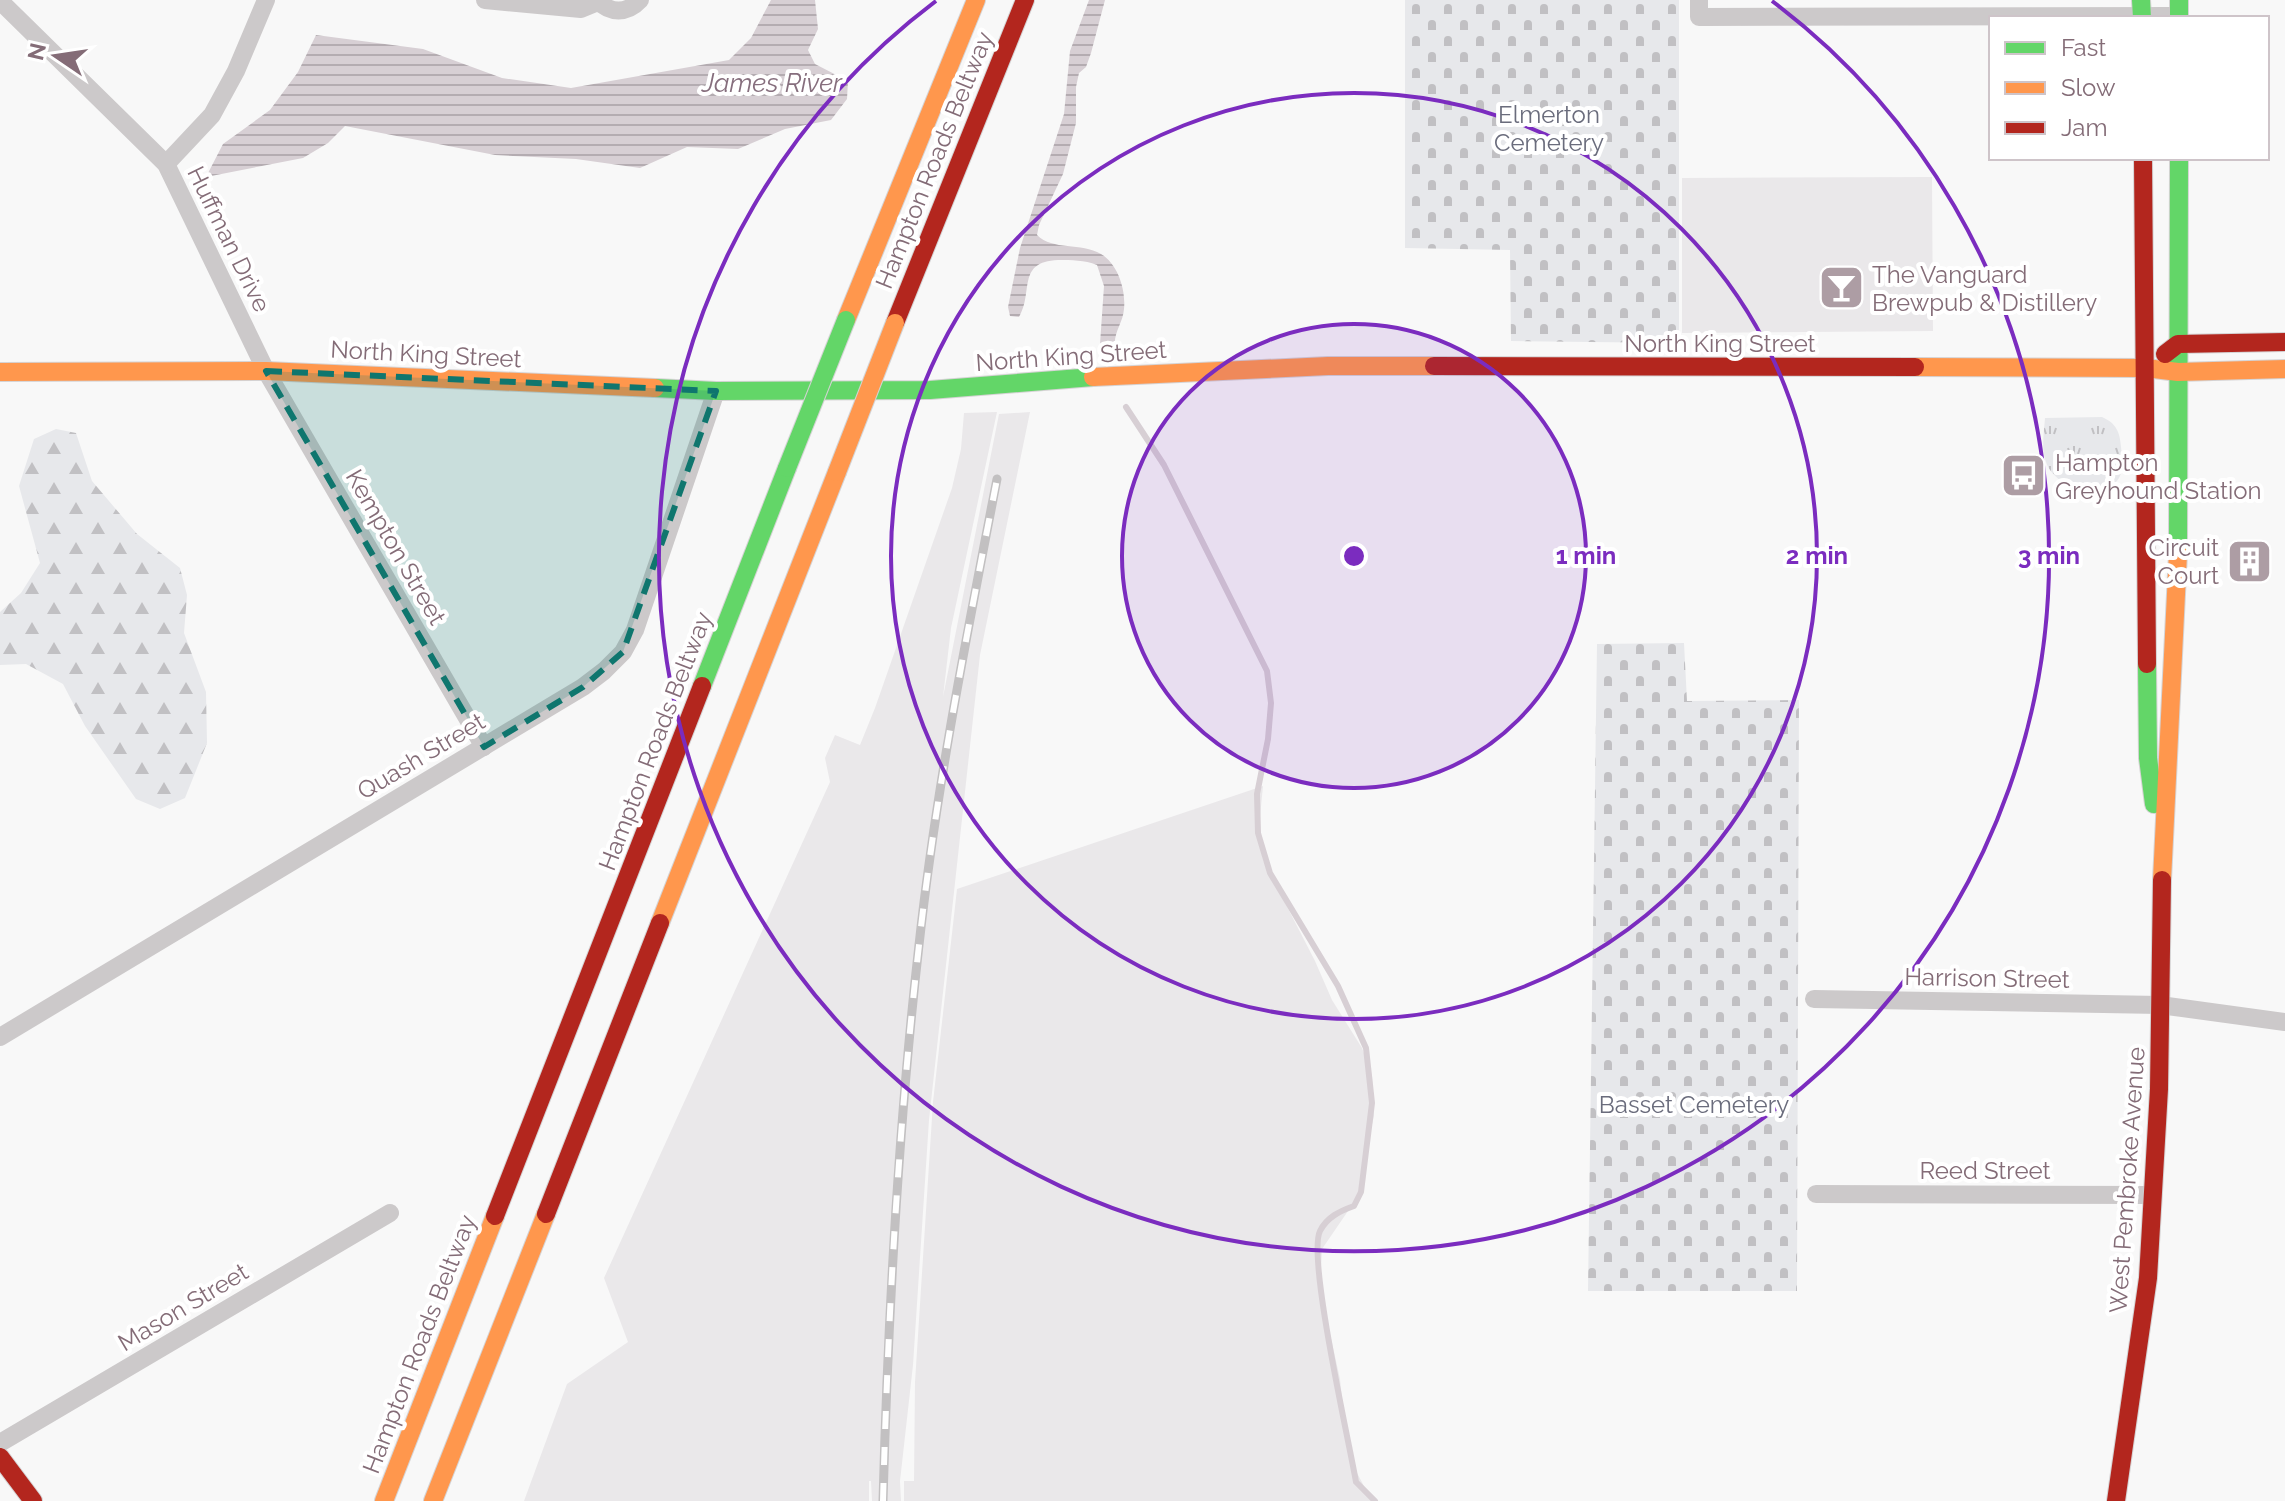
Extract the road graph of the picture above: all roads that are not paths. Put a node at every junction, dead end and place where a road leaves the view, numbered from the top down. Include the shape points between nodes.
1 (266, 0) edge
2 (485, 0) edge
3 (640, 0) edge
4 (976, 0) edge
5 (1025, 0) edge
6 (0, 1) edge
7 (598, 1) edge
8 (1699, 9) edge
9 (2141, 11) edge
10 (2179, 11) edge
11 (2143, 160) edge
12 (2179, 160) edge
13 (166, 164) junction
14 (2285, 342) edge
15 (2178, 344) junction
16 (2146, 368) junction
17 (2285, 369) edge
18 (266, 371) junction
19 (0, 372) edge
20 (2178, 372) junction
21 (716, 391) junction
22 (484, 747) junction
23 (2162, 859) junction
24 (1814, 999) dead end
25 (2160, 1005) junction
26 (2285, 1022) edge
27 (0, 1037) edge
28 (1816, 1194) dead end
29 (2153, 1195) junction
30 (390, 1213) dead end
31 (0, 1443) edge
32 (0, 1457) edge
33 (33, 1501) edge
34 (384, 1501) edge
35 (433, 1501) edge
36 (2116, 1501) edge

1 - 13 street via 212,115
2 - 7 street via 581,9
3 - 7 street via 622,11
4 - 34 main road, Hampton Roads Beltway, bridge via 787,468
5 - 35 main road, Hampton Roads Beltway, bridge
6 - 13 street, Huffman Drive
8 - 9 street
9 - 10 street
11 - 16 main road, West Pembroke Avenue
12 - 15 main road, West Pembroke Avenue
13 - 18 street, Huffman Drive
14 - 15 main road
15 - 16 main road
15 - 20 main road, West Pembroke Avenue
16 - 20 main road, North King Street
16 - 21 main road, North King Street via 1328,366 930,390
16 - 23 main road, West Pembroke Avenue via 2148,758
17 - 20 main road, North King Street
18 - 19 main road, North King Street
18 - 21 main road, North King Street
18 - 22 street, Kempton Street
20 - 23 main road, West Pembroke Avenue via 2179,532
21 - 22 street, Quash Street via 645,606 623,652 583,687
22 - 27 street, Quash Street
23 - 25 main road, West Pembroke Avenue
24 - 25 street, Harrison Street
25 - 26 street, Harrison Street
25 - 29 main road, West Pembroke Avenue
28 - 29 street, Reed Street
29 - 36 main road, West Pembroke Avenue via 2144,1308
30 - 31 street, Mason Street
32 - 33 main road

